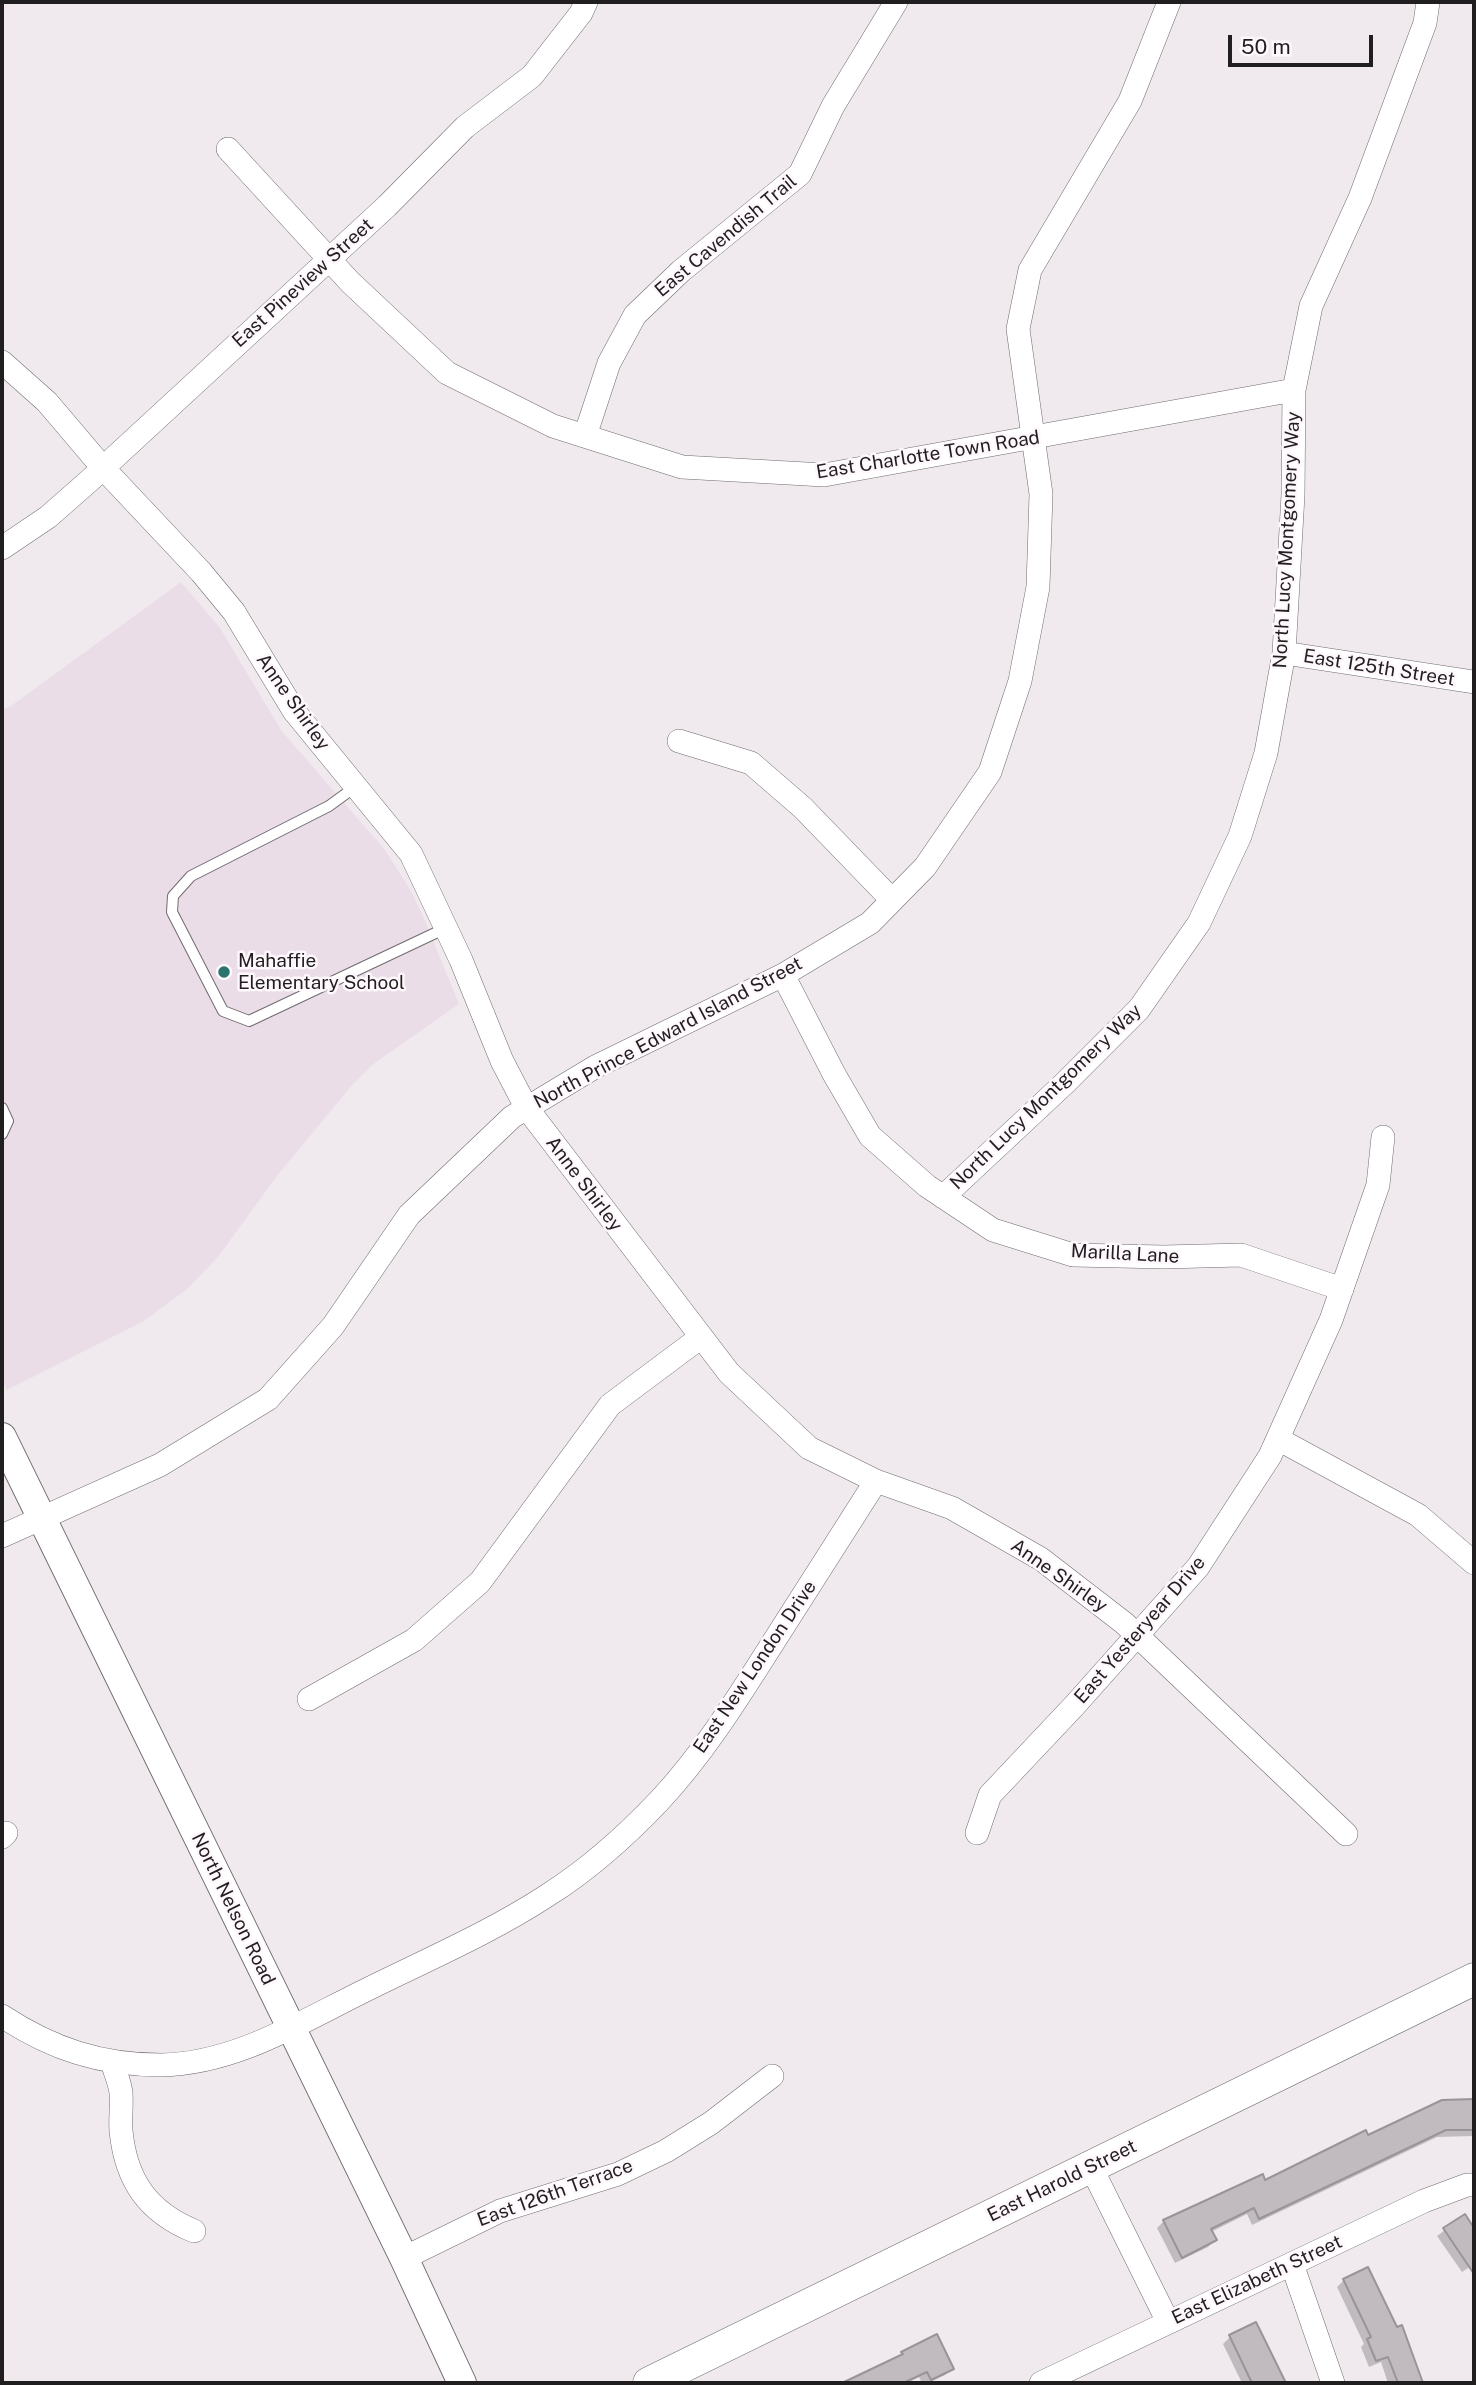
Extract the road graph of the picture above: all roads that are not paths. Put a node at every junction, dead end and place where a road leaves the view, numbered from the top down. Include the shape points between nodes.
1 (586, 2) edge
2 (896, 2) edge
3 (1169, 2) edge
4 (1428, 2) edge
5 (228, 149) dead end
6 (329, 259) junction
7 (2, 362) edge
8 (1294, 390) junction
9 (585, 436) junction
10 (1032, 438) junction
11 (103, 468) junction
12 (2, 548) edge
13 (1284, 653) junction
14 (1474, 682) edge
15 (679, 741) dead end
16 (355, 787) junction
17 (892, 901) junction
18 (446, 928) junction
19 (783, 975) junction
20 (526, 1107) junction
21 (2, 1108) edge
22 (2, 1134) edge
23 (1383, 1137) dead end
24 (943, 1197) junction
25 (1342, 1289) junction
26 (701, 1337) junction
27 (2, 1437) edge
28 (1278, 1439) junction
29 (876, 1481) junction
30 (41, 1518) junction
31 (2, 1536) edge
32 (1474, 1563) edge
33 (1137, 1635) junction
34 (309, 1699) dead end
35 (977, 1833) dead end
36 (1346, 1834) dead end
37 (1474, 1979) edge
38 (2, 2016) edge
39 (292, 2028) junction
40 (112, 2062) junction
41 (772, 2076) dead end
42 (1091, 2167) junction
43 (1474, 2185) edge
44 (194, 2231) dead end
45 (404, 2258) junction
46 (1292, 2264) junction
47 (1168, 2322) junction
48 (1046, 2382) edge
49 (462, 2383) edge
50 (649, 2383) edge
51 (1334, 2383) edge

1 - 6 street, East Pineview Street via 532,76 465,127
2 - 9 street, East Cavendish Trail via 832,106 800,174 681,271 635,316 608,363
3 - 10 street, North Prince Edward Island Street via 1130,101 1030,270 1018,329
4 - 8 street, North Lucy Montgomery Way via 1425,23 1360,198 1311,306
5 - 6 street, East Charlotte Town Road
6 - 9 street, East Charlotte Town Road via 447,373 553,426
6 - 11 street, East Pineview Street
7 - 11 street, Anne Shirley via 47,402
8 - 10 street, East Charlotte Town Road
8 - 13 street, North Lucy Montgomery Way
9 - 10 street, East Charlotte Town Road via 682,467 824,475
10 - 17 street, North Prince Edward Island Street via 1041,494 1038,587 1020,681 990,772 925,867
11 - 12 street, East Pineview Street via 48,517
11 - 16 street, Anne Shirley via 233,611 294,710
13 - 14 street, East 125th Street
13 - 24 street, North Lucy Montgomery Way via 1266,753 1240,836 1199,923 1139,1009
15 - 17 street via 751,763 803,808
16 - 18 street, Anne Shirley via 411,854
16 - 18 lane via 329,806 191,876 173,895 172,912 223,1012 248,1021
17 - 19 street, North Prince Edward Island Street via 870,923
18 - 20 street, Anne Shirley
19 - 20 street, North Prince Edward Island Street via 595,1067
19 - 24 street, Marilla Lane via 870,1136
20 - 26 street, Anne Shirley
20 - 30 street, North Prince Edward Island Street via 409,1215 333,1326 268,1399 160,1465
21 - 22 lane via 8,1121
23 - 25 street, East Yesteryear Drive via 1378,1185
24 - 25 street, Marilla Lane via 993,1230 1073,1255 1241,1255
25 - 28 street, East Yesteryear Drive
26 - 29 street, Anne Shirley via 729,1373 809,1448
26 - 34 street via 610,1405 481,1582 414,1640
27 - 30 street, North Nelson Road
28 - 32 street via 1418,1515
28 - 33 street, East Yesteryear Drive via 1198,1567
29 - 33 street, Anne Shirley via 952,1508 1041,1559
29 - 39 street, East New London Drive via 727,1715 662,1798 622,1838 595,1862 518,1913
30 - 31 street, North Prince Edward Island Street
30 - 39 street, North Nelson Road
33 - 35 street, East Yesteryear Drive via 990,1796
33 - 36 street, Anne Shirley
37 - 42 main road, East Harold Street
38 - 40 street, East New London Drive via 45,2042
39 - 40 street, East New London Drive via 206,2060 163,2065
39 - 45 street, North Nelson Road
40 - 44 street via 121,2091 121,2131 134,2178 150,2206
41 - 45 street, East 126th Terrace via 666,2151 618,2174 500,2211
42 - 47 street
42 - 50 main road, East Harold Street
43 - 46 street, East Elizabeth Street via 1424,2201
45 - 49 street, North Nelson Road
46 - 47 street, East Elizabeth Street
46 - 51 street
47 - 48 street, East Elizabeth Street

